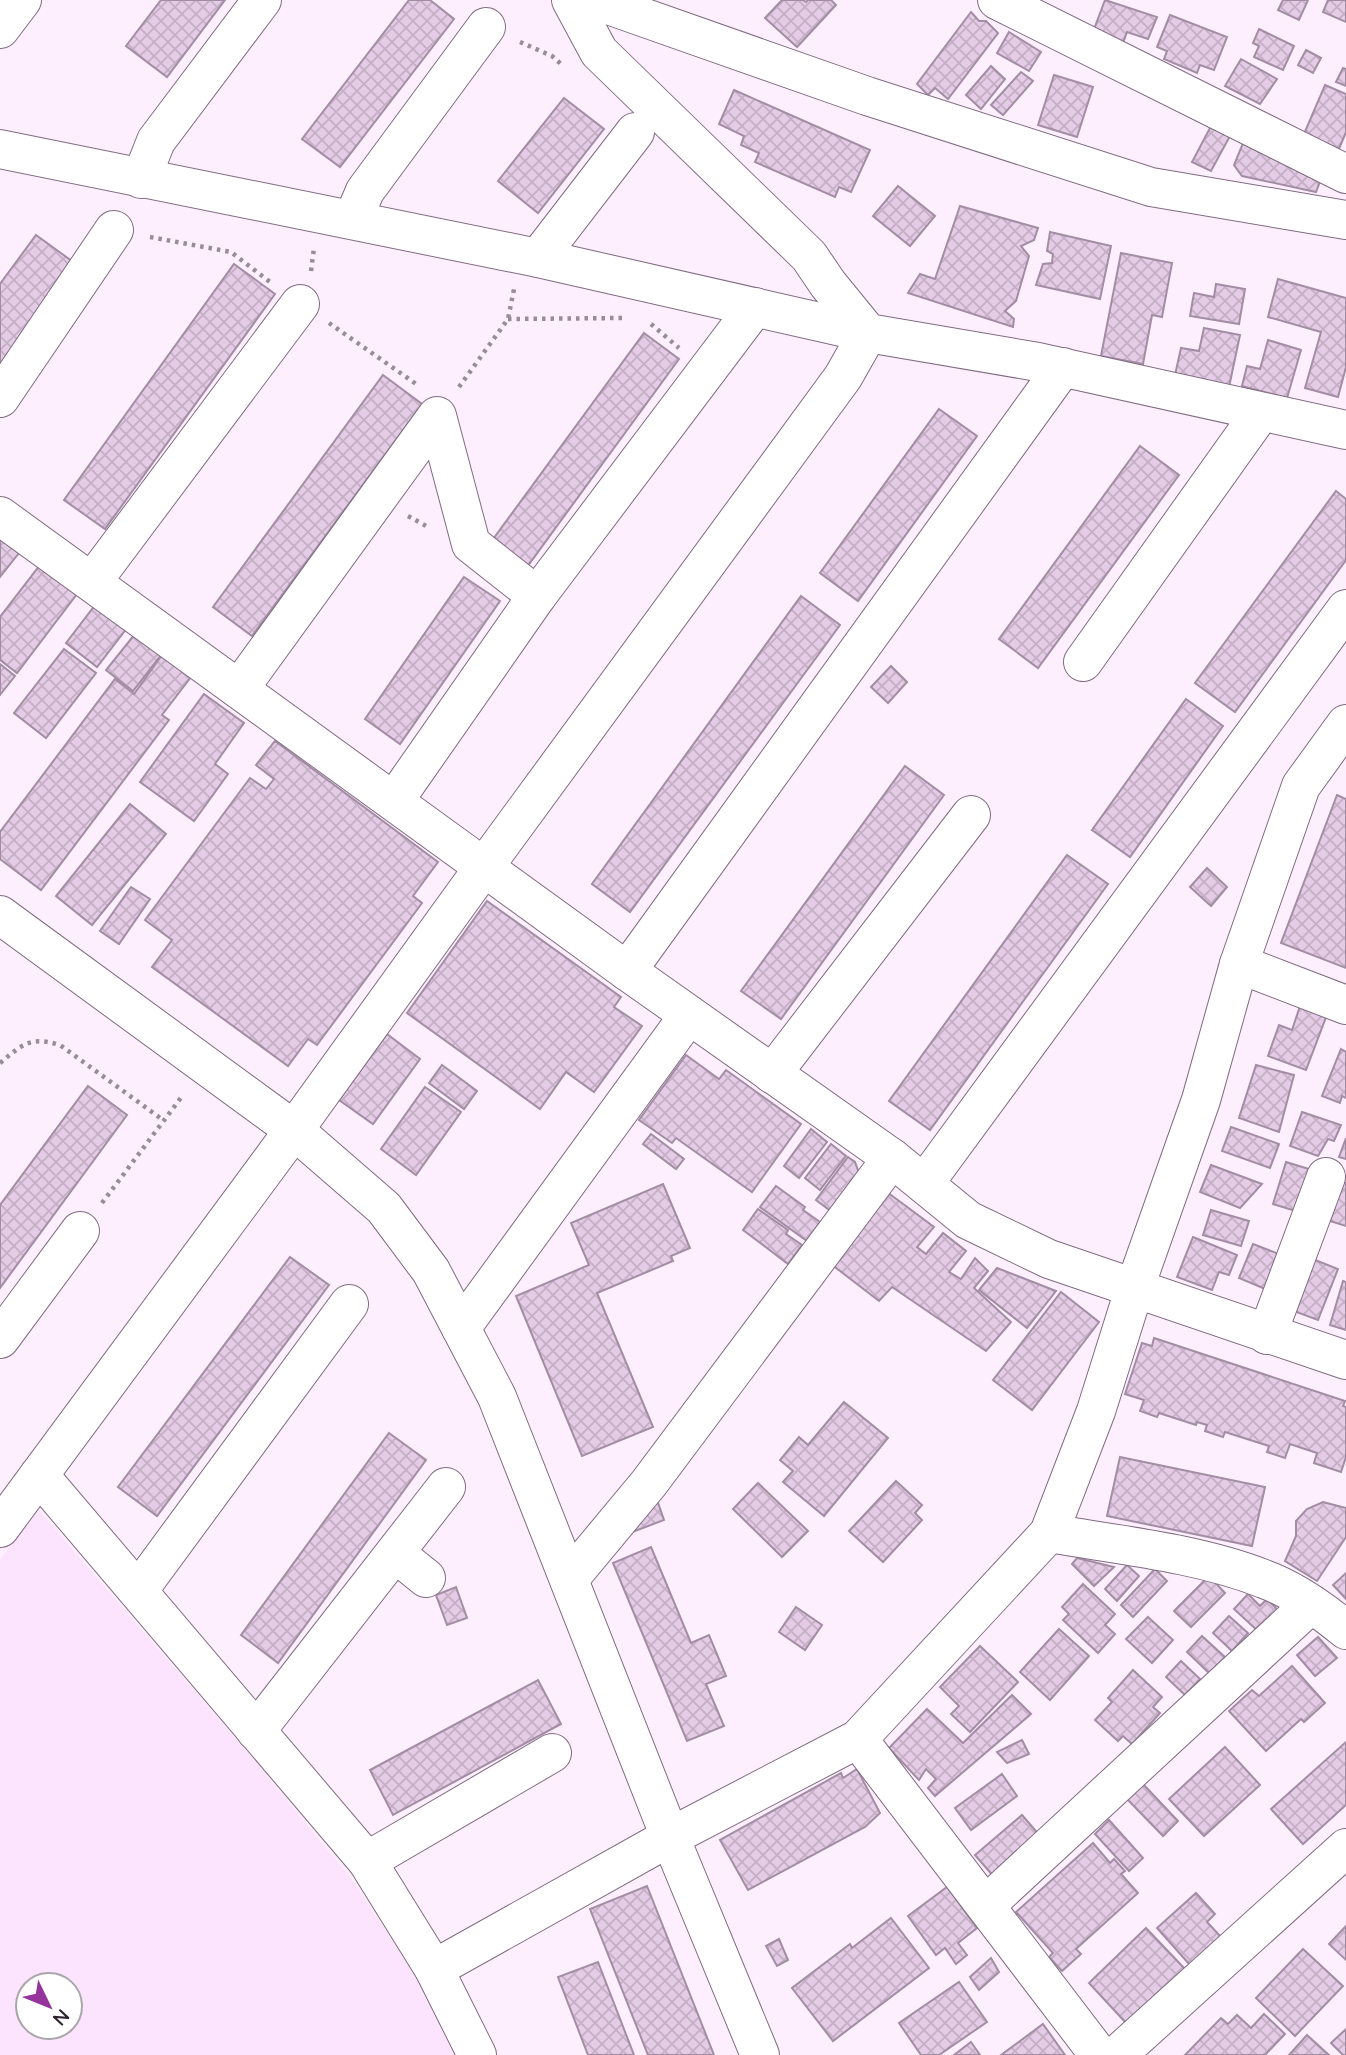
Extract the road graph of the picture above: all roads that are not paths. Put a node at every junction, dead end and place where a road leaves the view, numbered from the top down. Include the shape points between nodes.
1 (22, 0) edge
2 (262, 0) edge
3 (571, 0) edge
4 (594, 0) edge
5 (997, 0) edge
6 (486, 27) road end
7 (0, 29) edge
8 (635, 132) dead end
9 (0, 149) edge
10 (1346, 174) edge
11 (141, 179) junction
12 (336, 216) junction
13 (1346, 220) edge
14 (114, 230) dead end
15 (530, 256) junction
16 (300, 304) road end
17 (755, 307) junction
18 (868, 333) junction
19 (1063, 367) junction
20 (0, 398) edge
21 (1261, 412) junction
22 (1346, 430) edge
23 (0, 516) edge
24 (92, 582) junction
25 (537, 596) junction
26 (1346, 609) edge
27 (1083, 662) dead end
28 (239, 688) junction
29 (1346, 724) edge
30 (394, 802) junction
31 (971, 815) dead end
32 (484, 867) junction
33 (0, 915) edge
34 (1239, 964) junction
35 (627, 971) junction
36 (1346, 1005) edge
37 (689, 1015) junction
38 (772, 1074) junction
39 (294, 1130) junction
40 (892, 1158) junction
41 (1326, 1177) dead end
42 (924, 1184) junction
43 (80, 1231) road end
44 (1135, 1287) junction
45 (349, 1304) dead end
46 (461, 1328) junction
47 (1267, 1335) junction
48 (0, 1339) edge
49 (1346, 1360) edge
50 (40, 1475) junction
51 (446, 1487) dead end
52 (0, 1528) edge
53 (1049, 1532) junction
54 (396, 1553) junction
55 (426, 1578) dead end
56 (570, 1578) junction
57 (138, 1591) junction
58 (1311, 1604) junction
59 (1346, 1630) edge
60 (256, 1731) junction
61 (858, 1739) junction
62 (552, 1754) dead end
63 (670, 1837) junction
64 (1346, 1848) edge
65 (368, 1861) junction
66 (986, 1905) junction
67 (434, 1969) junction
68 (477, 2055) edge
69 (760, 2055) edge
70 (1099, 2055) edge
71 (1117, 2055) edge

1 - 7 street
2 - 11 street via 156,141
3 - 18 street via 599,52 809,256
4 - 13 street via 867,96 1151,187
5 - 10 street
6 - 12 street via 365,191
8 - 15 street
9 - 11 street
11 - 12 street
12 - 15 street
14 - 20 street
15 - 17 street
16 - 24 street
17 - 18 street
17 - 25 street
18 - 19 street
18 - 32 street via 843,377
19 - 21 street
19 - 35 street
21 - 22 street
21 - 27 street
23 - 24 street
24 - 28 street
25 - 28 street via 471,544 437,416
25 - 30 street
26 - 42 street
28 - 30 street
29 - 34 street via 1301,786
30 - 32 street
31 - 38 street
32 - 35 street
32 - 39 street
33 - 39 street
34 - 36 street
34 - 44 street via 1201,1100
35 - 37 street
37 - 38 street
37 - 46 street
38 - 40 street
39 - 46 street via 384,1208 431,1271
39 - 50 street
40 - 42 street
40 - 56 street via 649,1483
41 - 47 street
42 - 44 street via 968,1220 1037,1254
43 - 48 street
44 - 47 street
44 - 53 street via 1096,1412
45 - 57 street via 311,1384
46 - 56 street via 497,1397
47 - 49 street
50 - 52 street
50 - 57 street
51 - 54 street
53 - 58 street via 1193,1559 1265,1579
53 - 61 street
54 - 55 street
54 - 60 street
56 - 63 street
57 - 60 street
58 - 59 street
58 - 66 street
60 - 65 street
61 - 63 street
61 - 66 street
62 - 65 street
63 - 67 street
63 - 69 street
64 - 71 street
65 - 67 street
66 - 70 street
67 - 68 street

